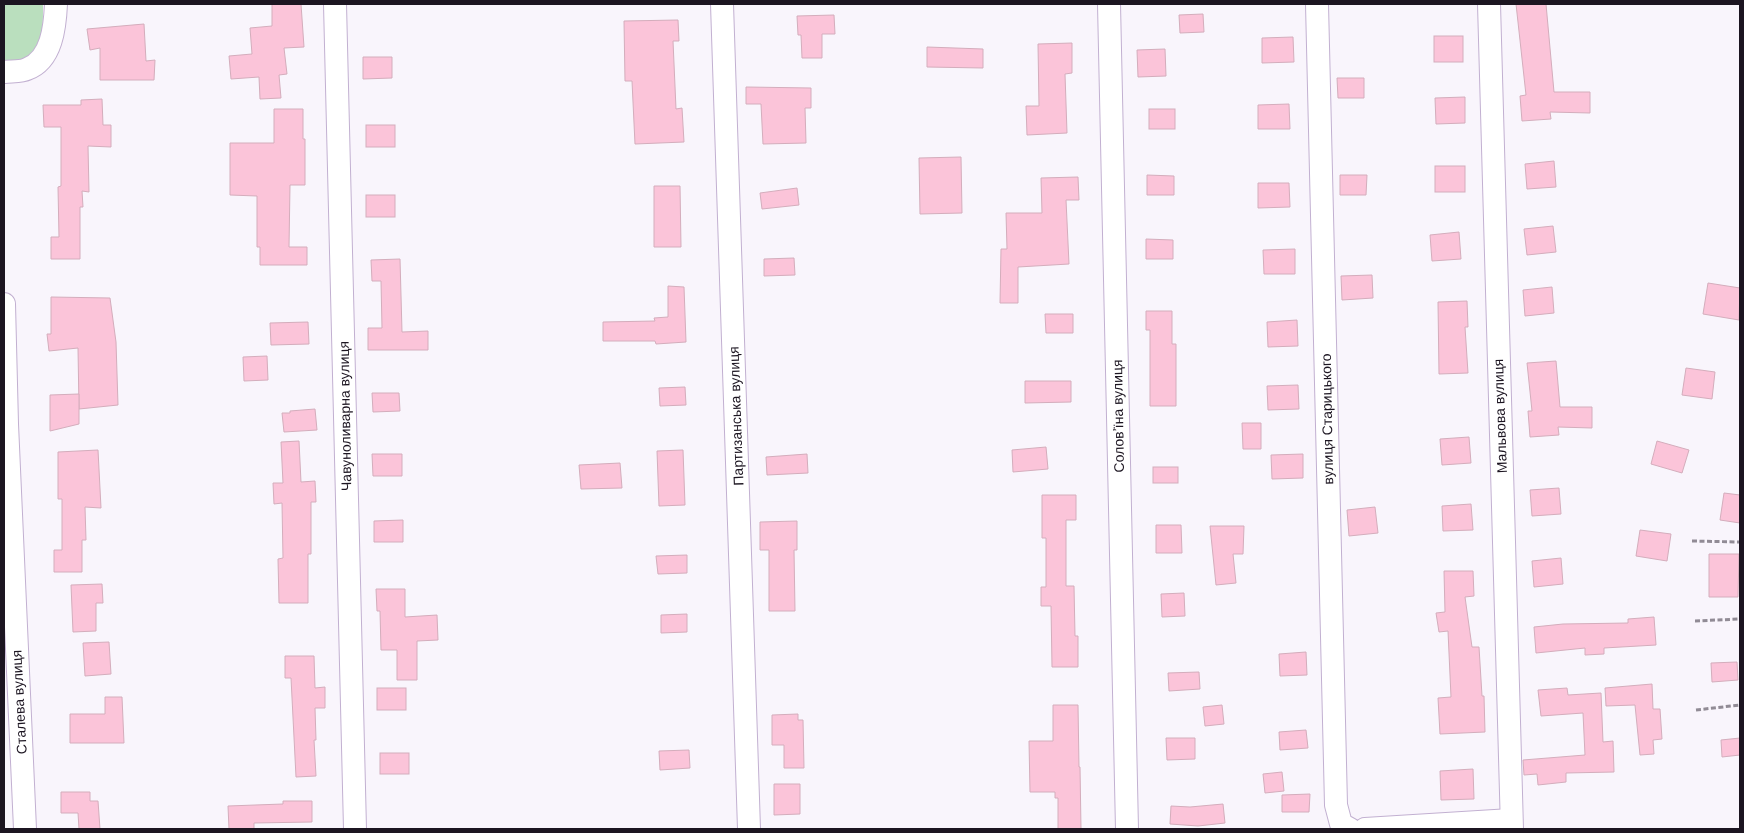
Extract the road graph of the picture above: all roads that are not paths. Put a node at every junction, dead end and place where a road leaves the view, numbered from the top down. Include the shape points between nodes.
1 (56, 4) edge
2 (335, 4) edge
3 (722, 4) edge
4 (1109, 4) edge
5 (1317, 4) edge
6 (1488, 4) edge
7 (4, 72) edge
8 (4, 304) edge
9 (1512, 824) edge
10 (24, 829) edge
11 (355, 829) edge
12 (749, 829) edge
13 (1127, 829) edge
14 (1350, 829) edge
15 (1365, 829) edge

1 - 7 street via 50,45 38,62 27,70
2 - 11 street, Чавуноливарна вулиця
3 - 12 street, Партизанська вулиця
4 - 13 street, Соловʼїна вулиця
5 - 14 street, вулиця Старицького via 1336,805 1341,824
6 - 9 street, Мальвова вулиця
8 - 10 street, Сталева вулиця
9 - 15 street

